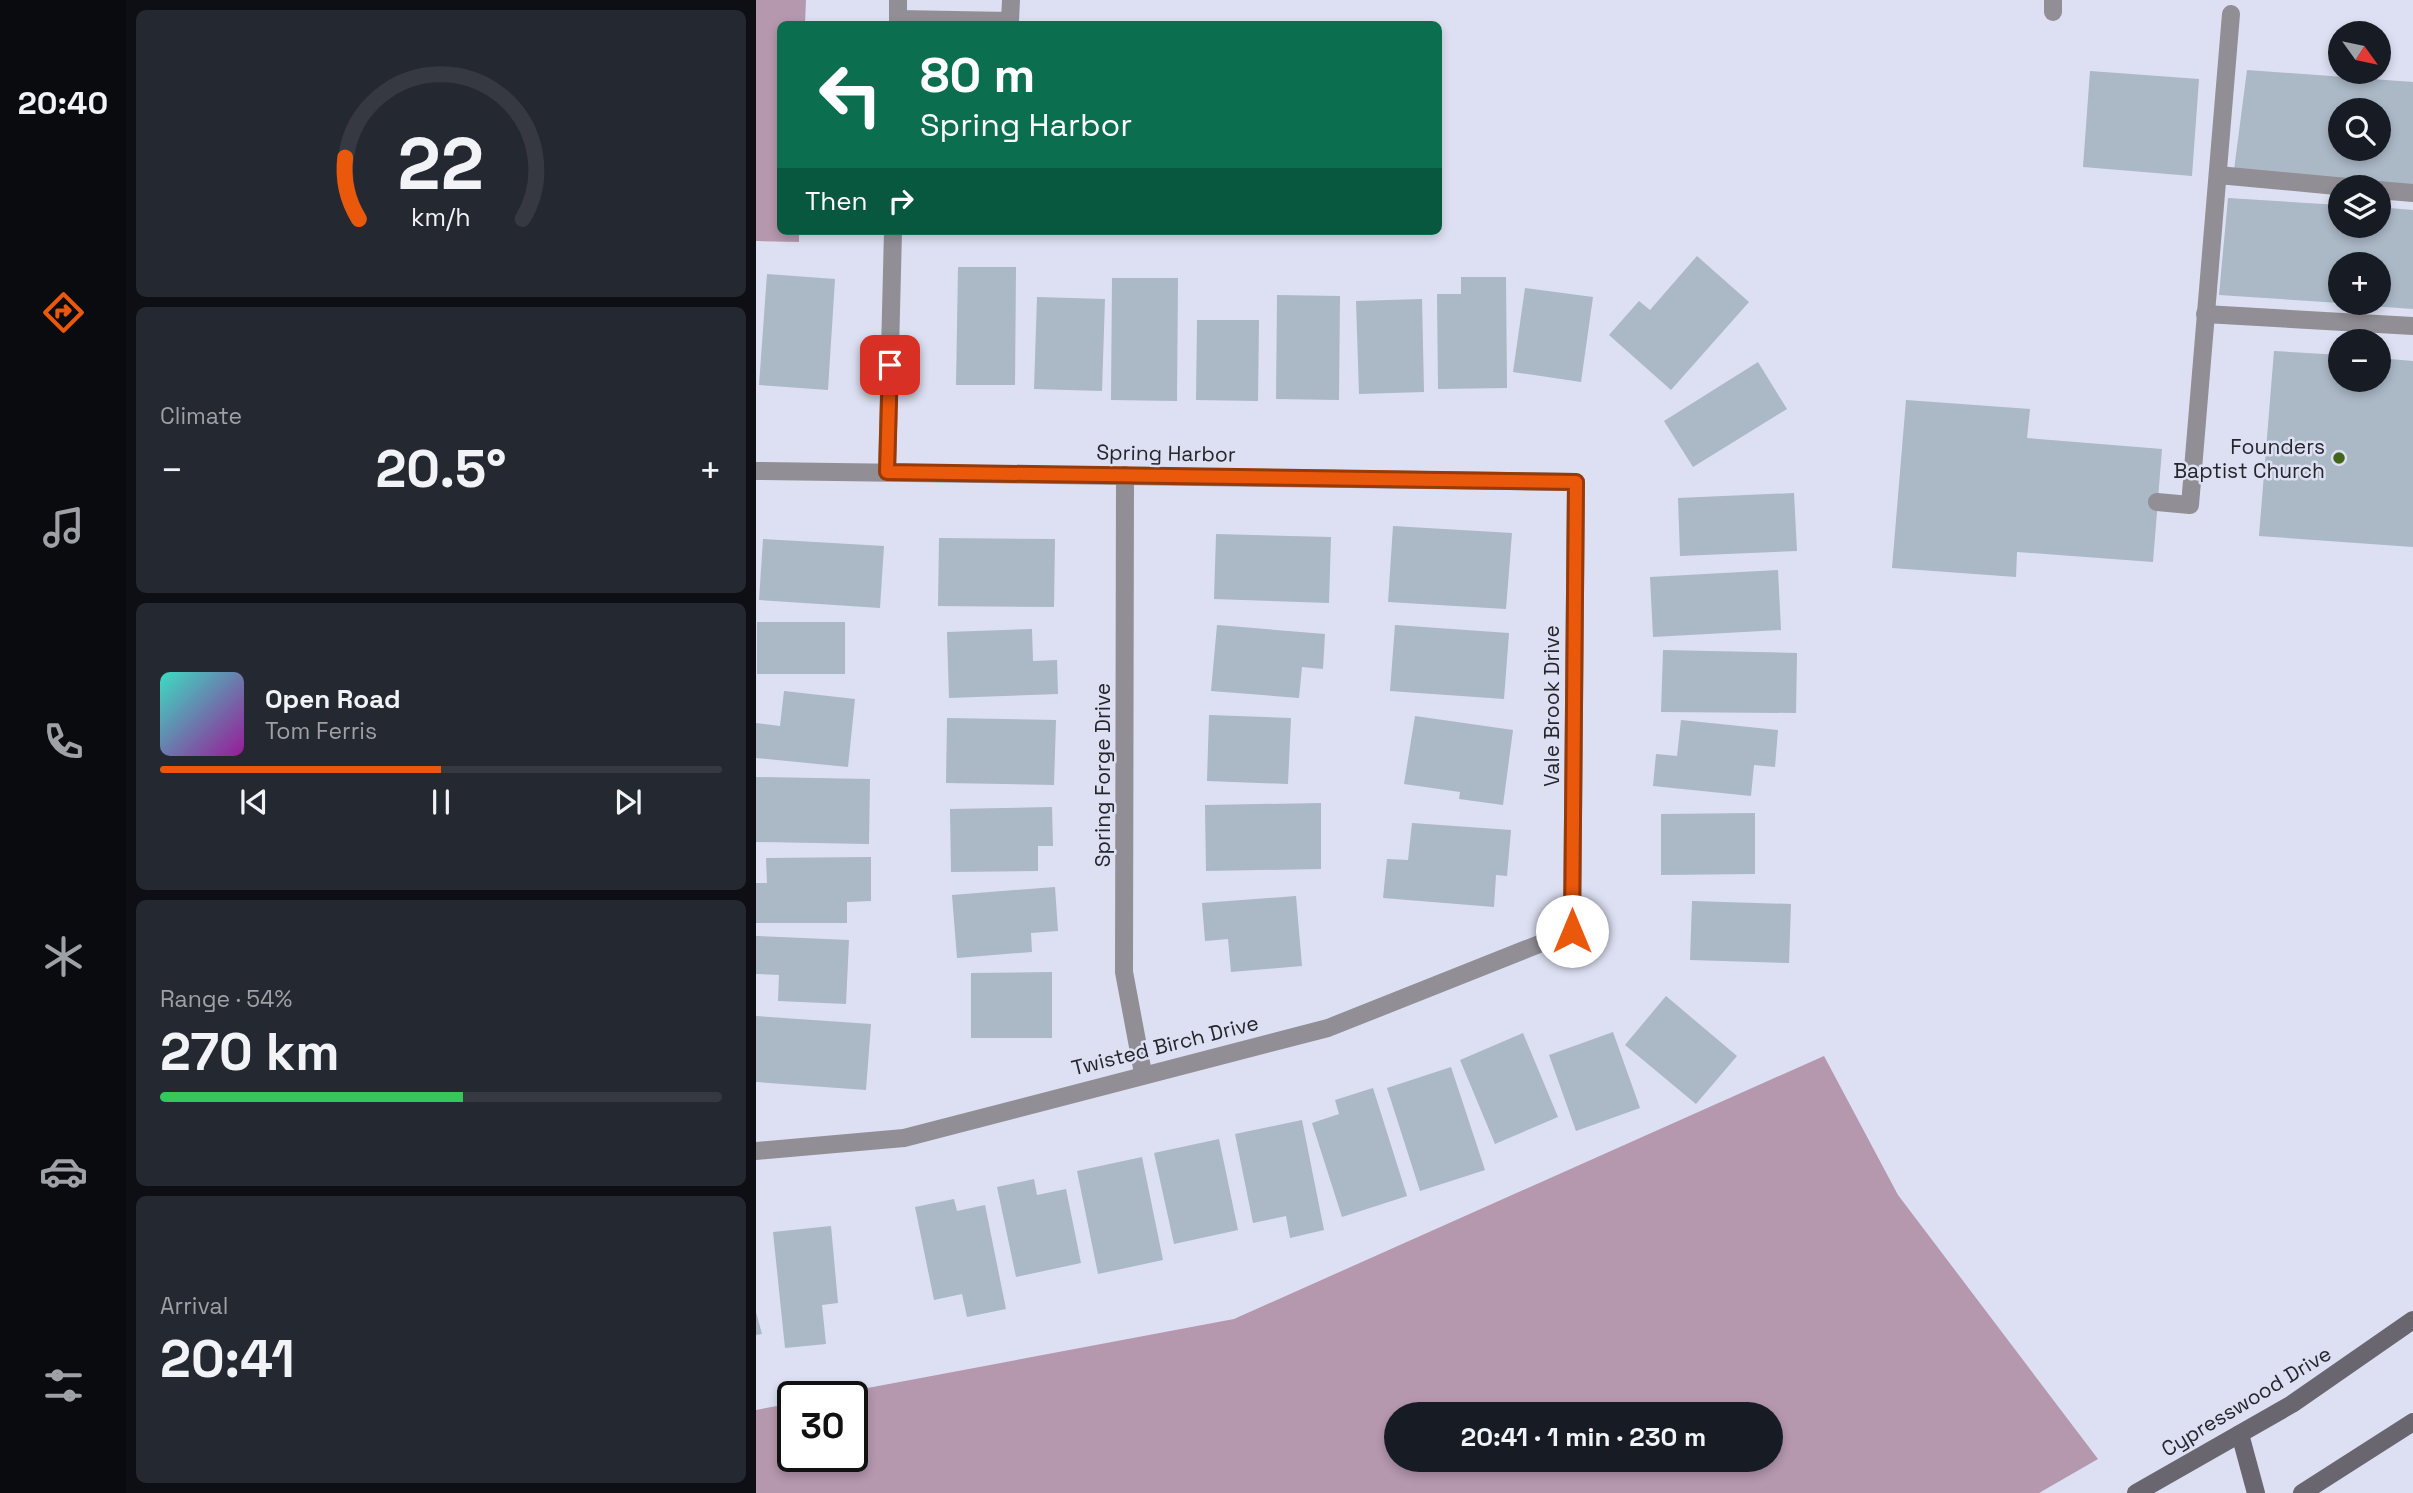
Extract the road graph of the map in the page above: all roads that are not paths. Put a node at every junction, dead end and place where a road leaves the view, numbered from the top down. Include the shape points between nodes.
1 (898, 0) edge
2 (1012, 0) edge
3 (2231, 14) dead end
4 (898, 21) edge
5 (1010, 21) edge
6 (2218, 175) junction
7 (2328, 185) edge
8 (2391, 191) edge
9 (2413, 193) edge
10 (893, 235) edge
11 (2205, 314) junction
12 (2413, 326) edge
13 (756, 471) edge
14 (887, 472) junction
15 (1125, 475) junction
16 (1576, 482) joint
17 (2157, 502) dead end
18 (1572, 931) joint
19 (1143, 1073) junction
20 (756, 1151) edge
21 (2413, 1320) edge
22 (2413, 1422) edge
23 (2240, 1434) junction
24 (2136, 1493) edge
25 (2256, 1493) edge
26 (2302, 1493) edge

1 - 4 street
2 - 5 street
3 - 6 street
6 - 7 street
6 - 11 street
8 - 9 street
10 - 14 street
11 - 12 street
11 - 17 street via 2190,505
13 - 14 street, Spring Harbor
14 - 15 street, Spring Harbor
15 - 16 street, Spring Harbor
15 - 19 street, Spring Forge Drive via 1124,972
16 - 18 street, Vale Brook Drive
18 - 19 street, Twisted Birch Drive via 1328,1028
19 - 20 street, Twisted Birch Drive via 904,1138
21 - 23 main road, Cypresswood Drive via 2292,1404
22 - 26 main road
23 - 24 main road, Cypresswood Drive
23 - 25 main road

